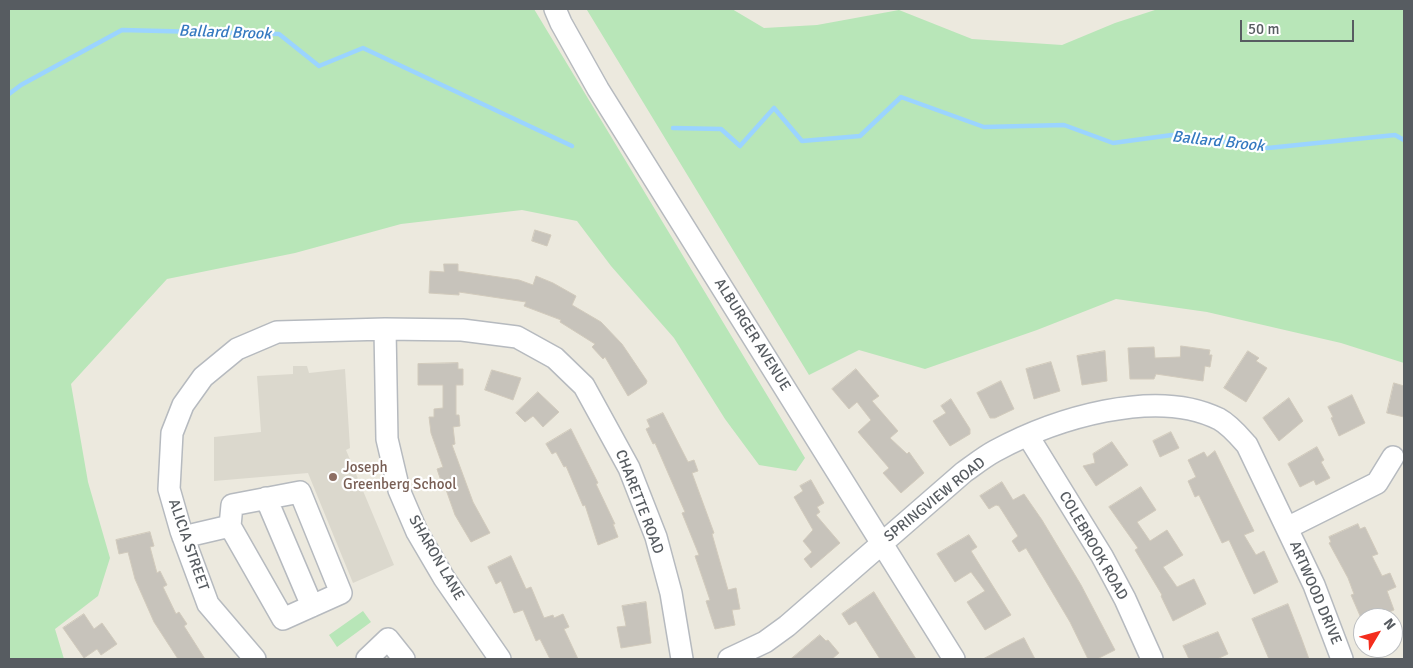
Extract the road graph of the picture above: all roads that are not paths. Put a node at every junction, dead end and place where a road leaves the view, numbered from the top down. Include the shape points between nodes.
1 (555, 9) edge
2 (385, 329) junction
3 (1028, 436) junction
4 (1393, 457) dead end
5 (266, 498) junction
6 (230, 526) junction
7 (1287, 528) junction
8 (183, 537) junction
9 (883, 542) junction
10 (312, 606) junction
11 (255, 659) edge
12 (367, 659) edge
13 (404, 659) edge
14 (500, 659) edge
15 (682, 659) edge
16 (729, 659) edge
17 (954, 659) edge
18 (1152, 659) edge
19 (1342, 659) edge

1 - 9 street, ALBURGER AVENUE via 598,89
2 - 8 street, ALICIA STREET via 277,332 237,349 203,377 183,405 172,433 169,489
2 - 14 street, SHARON LANE via 387,439 399,490 417,532 444,578
2 - 15 street, CHARETTE ROAD via 462,330 516,338 555,358 584,386 629,468 656,537 671,593
3 - 7 street, SPRINGVIEW ROAD via 1082,417 1132,408 1158,406 1191,410 1220,420 1246,446
3 - 9 street, SPRINGVIEW ROAD via 995,451 964,472
3 - 18 street, COLEBROOK ROAD via 1102,556
4 - 7 street via 1377,483
5 - 6 street via 232,505
5 - 10 street
5 - 10 street via 300,492 341,593
6 - 8 street
6 - 10 street via 283,619
7 - 19 street, ARTWOOD DRIVE via 1314,585
8 - 11 street, ALICIA STREET via 208,604
9 - 16 street, SPRINGVIEW ROAD via 787,626 765,642
9 - 17 street, ALBURGER AVENUE
12 - 13 street via 388,639

